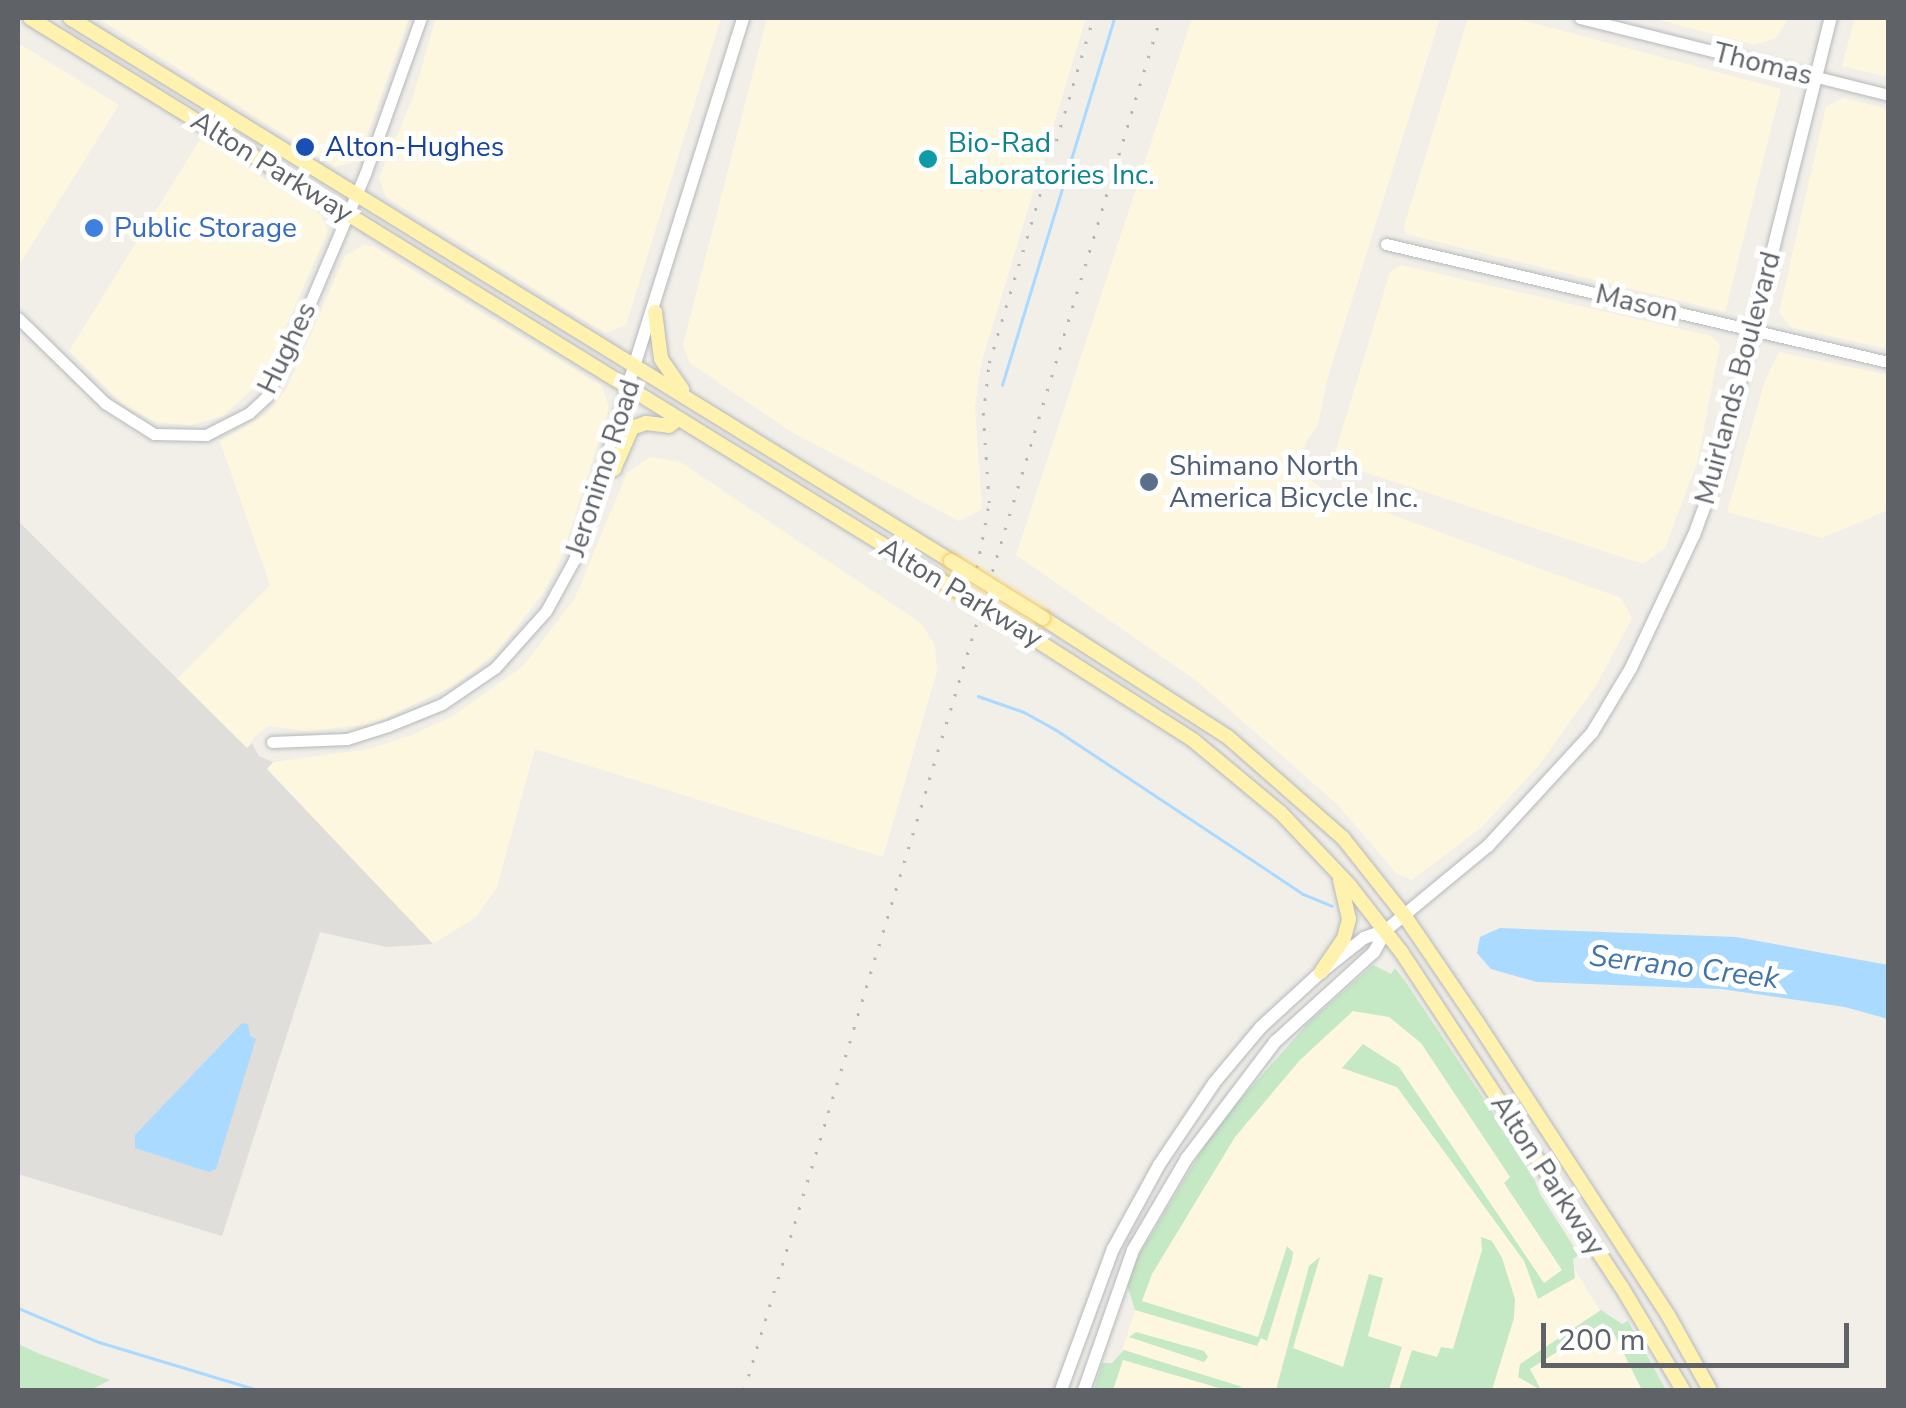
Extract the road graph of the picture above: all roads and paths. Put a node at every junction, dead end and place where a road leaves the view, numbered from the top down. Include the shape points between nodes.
1 (30, 18) edge
2 (70, 18) edge
3 (422, 18) edge
4 (742, 18) edge
5 (1580, 18) edge
6 (1831, 18) edge
7 (1815, 76) junction
8 (1888, 94) edge
9 (356, 194) junction
10 (348, 214) junction
11 (1386, 244) dead end
12 (654, 312) junction
13 (18, 318) edge
14 (1754, 330) junction
15 (1888, 362) edge
16 (638, 365) junction
17 (627, 389) junction
18 (688, 398) junction
19 (677, 420) junction
20 (603, 473) junction
21 (272, 742) dead end
22 (1336, 870) junction
23 (1404, 915) junction
24 (1386, 930) junction
25 (1320, 972) junction
26 (1061, 1390) edge
27 (1084, 1390) edge
28 (1683, 1390) edge
29 (1710, 1390) edge

1 - 10 main road, Alton Parkway
2 - 9 main road, Alton Parkway
3 - 9 street, Hughes
4 - 12 main road, Jeronimo Road
5 - 7 street, Thomas
6 - 7 main road, Muirlands Boulevard
7 - 8 street, Thomas
7 - 14 main road, Muirlands Boulevard
9 - 10 street, Hughes
9 - 16 main road, Alton Parkway
10 - 13 street, Hughes via 267,396 231,426 206,435 154,434 128,422
10 - 17 main road, Alton Parkway
11 - 14 street, Mason
12 - 16 main road, Jeronimo Road
12 - 18 main road via 661,359
14 - 15 street, Mason
14 - 23 main road, Muirlands Boulevard via 1694,535 1602,717 1488,846
16 - 17 main road, Jeronimo Road
16 - 18 main road, Alton Parkway
17 - 19 main road, Alton Parkway
17 - 20 street, Jeronimo Road
18 - 23 main road, Alton Parkway, bridge via 1195,713 1343,838
19 - 20 main road via 632,428 614,468
19 - 22 main road, Alton Parkway, bridge via 1193,740 1272,805
20 - 21 street, Jeronimo Road via 574,560 546,611 472,687 347,739
22 - 24 main road, Alton Parkway
22 - 25 main road via 1349,919
23 - 24 main road, Muirlands Boulevard
23 - 29 main road, Alton Parkway via 1668,1315
24 - 25 main road via 1364,938
24 - 27 main road via 1374,952 1275,1042 1187,1158 1132,1250
24 - 28 main road, Alton Parkway via 1622,1286
25 - 26 main road via 1261,1027 1159,1165 1113,1249

